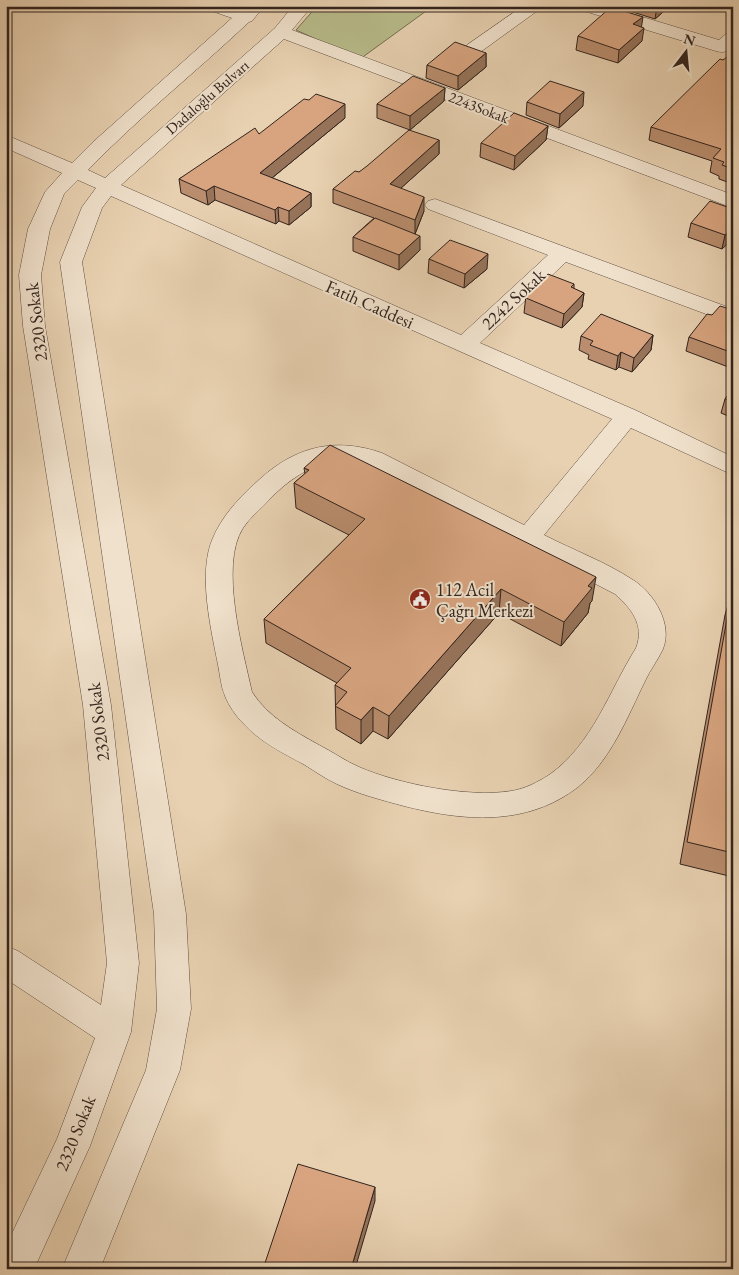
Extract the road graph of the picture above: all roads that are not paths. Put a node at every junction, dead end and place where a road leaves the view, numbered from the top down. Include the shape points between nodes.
1 (215, 6) edge
2 (303, 6) edge
3 (535, 6) edge
4 (587, 6) edge
5 (251, 12) edge
6 (281, 32) junction
7 (729, 45) edge
8 (473, 49) edge
9 (6, 141) edge
10 (75, 171) junction
11 (108, 186) junction
12 (733, 202) edge
13 (435, 205) dead end
14 (563, 253) junction
15 (733, 317) edge
16 (464, 346) junction
17 (627, 416) junction
18 (733, 466) edge
19 (527, 538) junction
20 (6, 961) edge
21 (114, 1032) junction
22 (15, 1269) edge
23 (81, 1269) edge

1 - 5 street
2 - 6 street, Dadaloğlu Bulvarı
3 - 8 street
4 - 7 street
5 - 10 street, Dadaloğlu Bulvarı
6 - 11 street, Dadaloğlu Bulvarı
6 - 12 street, 2243Sokak
9 - 10 street, Fatih Caddesi
10 - 11 street, Fatih Caddesi
10 - 21 street, 2320 Sokak via 55,192 38,229 30,275 34,326 98,705 123,963
11 - 16 street, Fatih Caddesi
11 - 23 street via 92,208 71,262 170,914 174,1009 163,1070
13 - 14 street
14 - 15 street
14 - 16 street, 2242 Sokak
16 - 17 street, Fatih Caddesi
17 - 18 street, Fatih Caddesi
17 - 19 street
19 - 19 street via 373,458 338,452 302,461 266,487 231,526 222,552 219,588 238,694 244,705 277,736 354,778 382,787 464,805 510,805 547,791 569,776 599,740 652,642 652,630 644,607 624,587
20 - 21 street
21 - 22 street, 2320 Sokak via 72,1146

